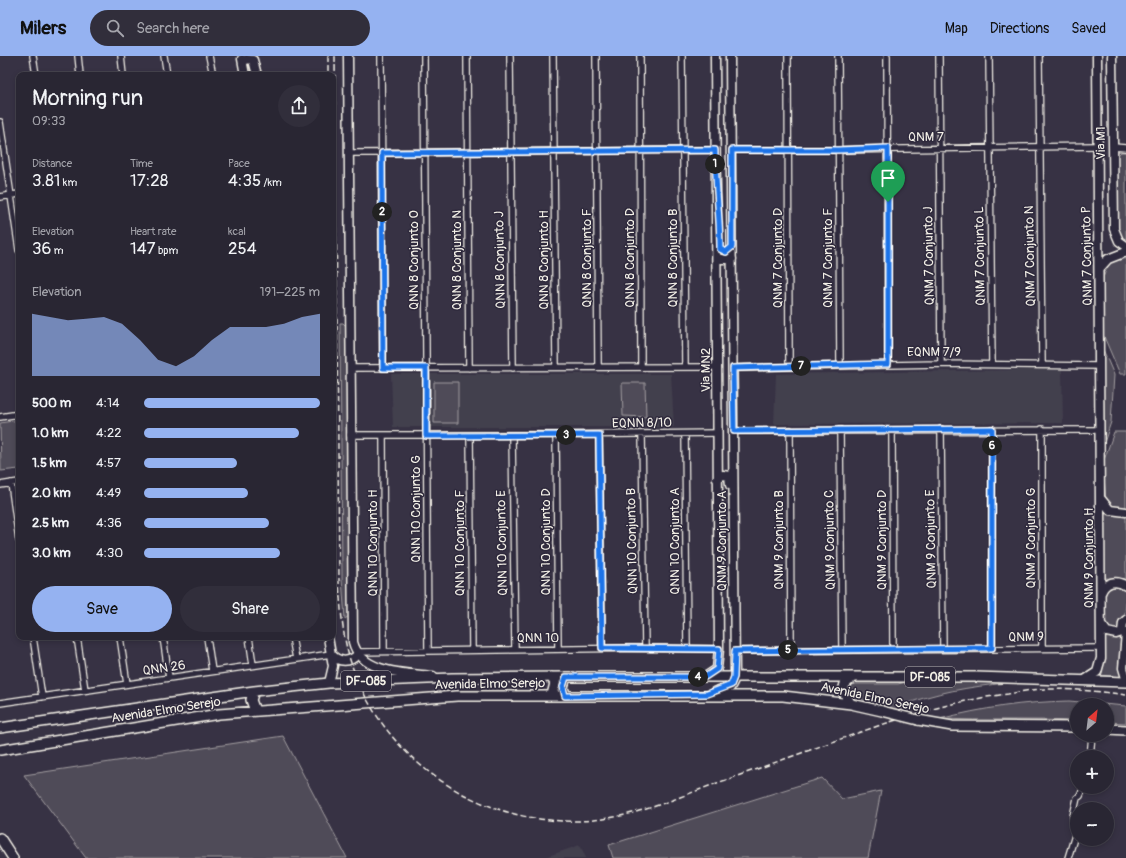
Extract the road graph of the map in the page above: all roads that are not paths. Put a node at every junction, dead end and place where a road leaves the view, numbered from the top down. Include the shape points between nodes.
1 (33, 56) edge
2 (78, 56) edge
3 (120, 56) edge
4 (164, 56) edge
5 (209, 56) edge
6 (258, 56) edge
7 (348, 56) edge
8 (381, 56) edge
9 (424, 56) edge
10 (467, 56) edge
11 (510, 56) edge
12 (553, 56) edge
13 (596, 56) edge
14 (640, 56) edge
15 (682, 56) edge
16 (715, 56) edge
17 (730, 56) edge
18 (788, 56) edge
19 (838, 56) edge
20 (887, 56) edge
21 (938, 56) edge
22 (989, 56) edge
23 (1039, 56) edge
24 (1097, 56) edge
25 (1112, 56) edge
26 (242, 60) edge
27 (36, 72) edge
28 (80, 72) edge
29 (123, 72) edge
30 (167, 72) edge
31 (212, 72) edge
32 (244, 72) edge
33 (256, 72) edge
34 (261, 72) edge
35 (0, 122) edge
36 (1097, 146) junction
37 (1113, 146) junction
38 (888, 148) junction
39 (939, 148) junction
40 (990, 148) junction
41 (1040, 148) junction
42 (1126, 148) edge
43 (597, 150) junction
44 (640, 150) junction
45 (683, 150) junction
46 (715, 150) junction
47 (732, 150) junction
48 (788, 150) junction
49 (838, 150) junction
50 (510, 151) junction
51 (425, 152) junction
52 (468, 152) junction
53 (554, 152) junction
54 (349, 153) junction
55 (382, 153) junction
56 (715, 183) junction
57 (16, 195) edge
58 (11, 196) junction
59 (0, 197) edge
60 (16, 230) edge
61 (1126, 246) edge
62 (732, 247) junction
63 (1126, 252) edge
64 (716, 259) junction
65 (732, 259) junction
66 (1099, 269) junction
67 (888, 364) junction
68 (941, 364) junction
69 (992, 364) junction
70 (1042, 364) junction
71 (840, 365) junction
72 (598, 366) junction
73 (641, 366) junction
74 (685, 366) junction
75 (789, 366) junction
76 (1100, 366) junction
77 (556, 367) junction
78 (718, 367) junction
79 (351, 368) junction
80 (383, 368) junction
81 (426, 368) junction
82 (468, 368) junction
83 (512, 368) junction
84 (733, 368) junction
85 (16, 414) edge
86 (0, 415) edge
87 (941, 429) junction
88 (992, 429) junction
89 (1042, 429) junction
90 (790, 430) junction
91 (840, 430) junction
92 (1099, 430) junction
93 (734, 431) junction
94 (892, 431) junction
95 (718, 433) junction
96 (642, 434) junction
97 (685, 434) junction
98 (350, 435) junction
99 (383, 435) junction
100 (599, 435) junction
101 (426, 436) junction
102 (470, 436) junction
103 (512, 436) junction
104 (556, 436) junction
105 (718, 479) junction
106 (16, 482) edge
107 (0, 483) edge
108 (11, 483) junction
109 (718, 492) junction
110 (1100, 498) junction
111 (734, 499) junction
112 (1126, 512) edge
113 (16, 519) edge
114 (734, 545) junction
115 (718, 564) junction
116 (1126, 586) edge
117 (1101, 593) junction
118 (1126, 620) edge
119 (735, 621) junction
120 (1101, 621) junction
121 (1126, 633) edge
122 (34, 640) edge
123 (77, 640) edge
124 (120, 640) edge
125 (164, 640) edge
126 (207, 640) edge
127 (249, 640) edge
128 (293, 640) edge
129 (329, 640) edge
130 (602, 648) junction
131 (645, 648) junction
132 (687, 648) junction
133 (992, 648) junction
134 (1042, 648) junction
135 (1101, 648) junction
136 (515, 649) junction
137 (558, 649) junction
138 (719, 649) junction
139 (893, 649) junction
140 (943, 649) junction
141 (1125, 649) edge
142 (472, 650) junction
143 (791, 650) junction
144 (842, 650) junction
145 (384, 651) junction
146 (428, 651) junction
147 (735, 651) junction
148 (357, 653) junction
149 (331, 654) junction
150 (296, 659) junction
151 (253, 665) junction
152 (212, 671) junction
153 (551, 677) junction
154 (566, 677) junction
155 (705, 677) junction
156 (734, 677) junction
157 (853, 677) junction
158 (170, 678) junction
159 (452, 678) junction
160 (1126, 678) edge
161 (1086, 680) junction
162 (1126, 682) edge
163 (329, 683) junction
164 (127, 684) junction
165 (85, 690) junction
166 (254, 691) junction
167 (707, 694) junction
168 (552, 696) junction
169 (565, 696) junction
170 (42, 697) junction
171 (0, 703) edge
172 (851, 704) junction
173 (255, 711) junction
174 (1070, 727) edge
175 (0, 728) edge
176 (1114, 729) edge
177 (1126, 730) edge
178 (3, 750) edge
179 (1081, 794) edge
180 (0, 838) edge
181 (13, 858) edge
182 (1068, 858) edge

1 - 27 street
2 - 28 street
3 - 29 street
4 - 30 street
5 - 31 street
6 - 34 main road
7 - 54 main road
8 - 55 street
9 - 51 street, QNN 8 Conjunto O
10 - 52 street, QNN 8 Conjunto N
11 - 50 street, QNN 8 Conjunto J
12 - 53 street, QNN 8 Conjunto H
13 - 43 street, QNN 8 Conjunto F
14 - 44 street, QNN 8 Conjunto D
15 - 45 street, QNN 8 Conjunto B
16 - 46 main road, Via MN2
17 - 47 main road
18 - 48 street, QNM 7 Conjunto D
19 - 49 street, QNM 7 Conjunto F
20 - 38 street
21 - 39 street, QNM 7 Conjunto J
22 - 40 street, QNM 7 Conjunto L
23 - 41 street, QNM 7 Conjunto N
24 - 36 main road, QNM 7 Conjunto P
25 - 37 main road, Via M1
26 - 32 main road
26 - 33 main road via 254,60
35 - 58 street
36 - 41 street, QNM 7
36 - 66 main road, QNM 7 Conjunto P
37 - 42 street
37 - 61 main road, Via M1 via 1114,229 1119,241
38 - 39 street, QNM 7
38 - 49 street, QNM 7
38 - 67 street
39 - 40 street, QNM 7
39 - 68 street, QNM 7 Conjunto J
40 - 41 street, QNM 7
40 - 69 street, QNM 7 Conjunto L
41 - 70 street, QNM 7 Conjunto N
43 - 44 street
43 - 53 street
43 - 72 street, QNN 8 Conjunto F
44 - 45 street
44 - 73 street, QNN 8 Conjunto D
45 - 46 street
45 - 74 street, QNN 8 Conjunto B
46 - 56 main road, Via MN2
47 - 48 street, QNM 7
47 - 62 main road
48 - 49 street, QNM 7
48 - 75 street, QNM 7 Conjunto D
49 - 71 street, QNM 7 Conjunto F
50 - 52 street
50 - 53 street
50 - 83 street, QNN 8 Conjunto J
51 - 52 street
51 - 55 street
51 - 81 street, QNN 8 Conjunto O
52 - 82 street, QNN 8 Conjunto N
53 - 77 street, QNN 8 Conjunto H
54 - 55 street
54 - 79 main road
55 - 80 street
56 - 62 main road via 720,212 720,249 726,252
56 - 64 main road, Via MN2
57 - 58 street
58 - 59 street
58 - 60 street
62 - 65 main road
63 - 66 main road via 1108,259
64 - 65 main road
64 - 78 main road, Via MN2
65 - 84 main road
66 - 76 main road, QNM 7 Conjunto P
67 - 68 street, EQNM 7/9
67 - 71 street, EQNM 7/9
68 - 69 street, EQNM 7/9
69 - 70 street, EQNM 7/9
70 - 76 street, EQNM 7/9
71 - 75 street, EQNM 7/9
72 - 73 street
72 - 77 street
73 - 74 street
74 - 78 street
75 - 84 street, EQNM 7/9
76 - 92 main road
77 - 83 street
78 - 95 main road, Via MN2
79 - 80 street
79 - 98 main road
80 - 81 street
81 - 82 street
81 - 101 street, QNN 10 Conjunto G
82 - 83 street
84 - 93 main road
85 - 86 street
87 - 88 street
87 - 94 street
87 - 140 street, QNM 9 Conjunto E
88 - 89 street
88 - 133 street
89 - 92 street
89 - 134 street, QNM 9 Conjunto G
90 - 91 street
90 - 93 street
90 - 143 street, QNM 9 Conjunto B
91 - 94 street
91 - 144 street, QNM 9 Conjunto C
92 - 110 main road, QNM 9 Conjunto H
93 - 111 main road, QNM 9 Conjunto A
94 - 139 street, QNM 9 Conjunto D
95 - 97 street, EQNN 8/10
95 - 105 main road, Via MN2
96 - 97 street, EQNN 8/10
96 - 100 street, EQNN 8/10
96 - 131 street, QNN 10 Conjunto B
97 - 132 street, QNN 10 Conjunto A
98 - 99 street, EQNN 8/10
98 - 148 main road via 353,637
99 - 101 street, EQNN 8/10
99 - 145 street, QNN 10 Conjunto H
100 - 104 street, EQNN 8/10
100 - 130 street
101 - 102 street, EQNN 8/10
101 - 146 street, QNN 10 Conjunto G
102 - 103 street, EQNN 8/10
102 - 142 street, QNN 10 Conjunto F
103 - 104 street, EQNN 8/10
103 - 136 street, QNN 10 Conjunto E
104 - 137 street, QNN 10 Conjunto D
105 - 109 main road, Via MN2
105 - 111 main road via 723,474 729,476 730,493
106 - 108 street
107 - 108 street
108 - 113 street
109 - 114 main road via 722,513 722,548 728,551
109 - 115 main road, Via MN2
110 - 112 main road via 1110,510
110 - 117 main road, QNM 9 Conjunto H
111 - 114 main road, QNM 9 Conjunto A
114 - 119 main road, QNM 9 Conjunto A
115 - 119 main road via 726,558 731,563 731,597
115 - 138 main road, Via MN2
116 - 117 main road via 1120,582 1111,582
117 - 120 main road, QNM 9 Conjunto H
118 - 120 main road via 1122,632 1116,634 1104,630
119 - 147 main road, QNM 9 Conjunto A
120 - 135 main road, QNM 9 Conjunto H
121 - 141 main road
122 - 170 street
123 - 165 street
124 - 164 street
125 - 158 street
126 - 152 street
127 - 151 street
128 - 150 street
129 - 149 main road
130 - 131 street, QNN 10
130 - 137 street, QNN 10
131 - 132 street, QNN 10
132 - 138 street, QNN 10
133 - 134 street, QNM 9
133 - 140 street, QNM 9
134 - 135 street, QNM 9
135 - 161 main road, QNM 9 Conjunto H via 1098,669
136 - 137 street, QNN 10
136 - 142 street, QNN 10
138 - 155 main road, Via MN2 via 717,669
139 - 140 street, QNM 9
139 - 144 street, QNM 9
141 - 160 main road via 1123,668
142 - 146 street, QNN 10
143 - 144 street, QNM 9
143 - 147 street, QNM 9
145 - 146 street, QNN 10
145 - 148 street, QNN 10
147 - 156 main road, QNM 9 Conjunto A
148 - 149 main road via 353,658 343,661
148 - 159 main road, Avenida Elmo Serejo via 370,663 384,668
149 - 150 street, QNN 26
149 - 163 main road via 332,672
150 - 151 street, QNN 26
151 - 152 street, QNN 26
152 - 158 street, QNN 26
153 - 154 main road, Avenida Elmo Serejo / DF-085
153 - 159 main road, Avenida Elmo Serejo / DF-085
153 - 168 main road via 555,683
154 - 155 main road, Avenida Elmo Serejo / DF-085
154 - 169 main road via 563,687
155 - 156 main road, Avenida Elmo Serejo / DF-085
156 - 157 main road, Avenida Elmo Serejo / DF-085
156 - 167 main road via 730,687
157 - 161 main road, Avenida Elmo Serejo / DF-085
157 - 172 main road via 845,684 843,691
158 - 164 street, QNN 26
159 - 163 main road, Avenida Elmo Serejo / DF-085
161 - 162 main road, Avenida Elmo Serejo / DF-085
163 - 166 main road, Avenida Elmo Serejo / DF-085
164 - 165 street, QNN 26
165 - 170 street, QNN 26
166 - 173 main road via 251,700
166 - 175 main road, Avenida Elmo Serejo / DF-085
167 - 169 main road, Avenida Elmo Serejo / DF-085
167 - 172 main road, Avenida Elmo Serejo / DF-085 via 783,696
168 - 169 main road, Avenida Elmo Serejo / DF-085
168 - 173 main road, Avenida Elmo Serejo / DF-085 via 457,696
170 - 171 street, QNN 26
172 - 174 main road, Avenida Elmo Serejo / DF-085, bridge via 952,726
173 - 178 main road, Avenida Elmo Serejo / DF-085 via 219,714
176 - 177 main road
179 - 182 street via 1073,811 1075,835
180 - 181 main road

